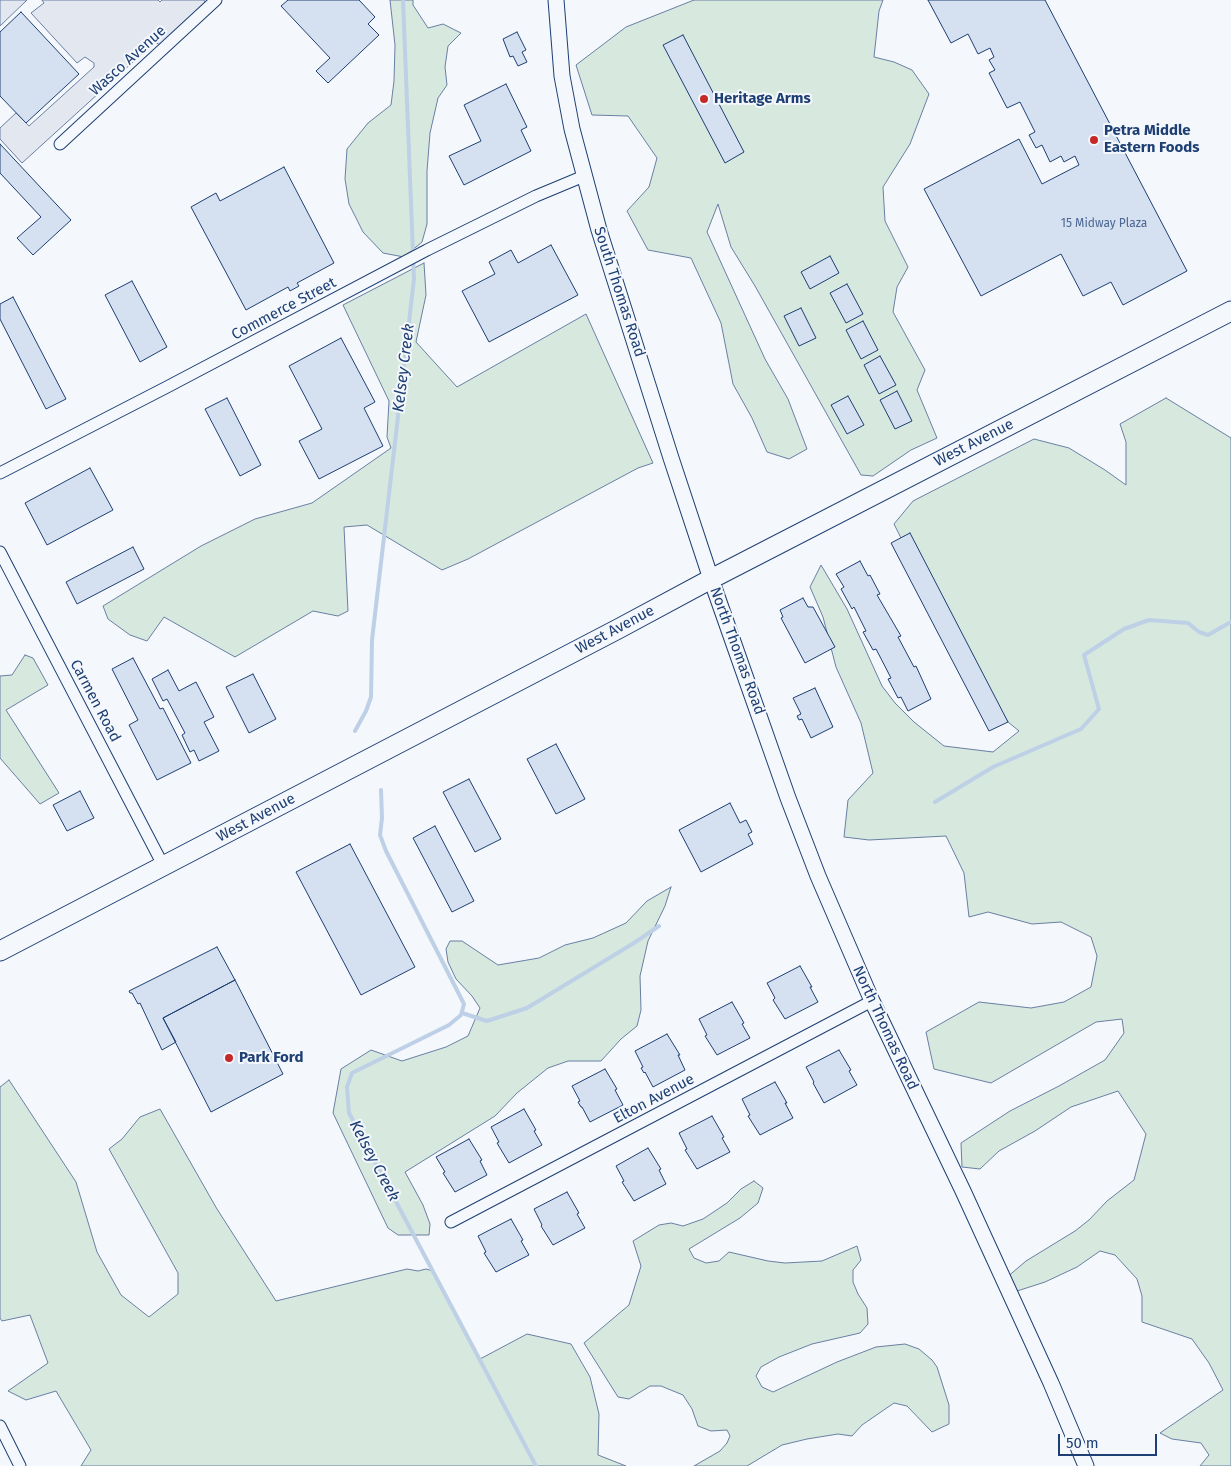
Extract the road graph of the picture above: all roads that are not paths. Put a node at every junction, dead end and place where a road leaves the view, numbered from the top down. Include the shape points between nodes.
1 (216, 0) edge
2 (556, 0) edge
3 (60, 144) dead end
4 (584, 176) junction
5 (1231, 311) edge
6 (0, 473) edge
7 (0, 552) edge
8 (711, 578) junction
9 (163, 865) junction
10 (0, 950) edge
11 (872, 1001) junction
12 (451, 1222) dead end
13 (0, 1426) edge
14 (20, 1466) edge
15 (1086, 1466) edge

1 - 3 street, Wasco Avenue
2 - 4 street, South Thomas Road via 562,76
4 - 6 street, Commerce Street via 536,196 428,250
4 - 8 street, South Thomas Road
5 - 8 main road, West Avenue
7 - 9 street, Carmen Road
8 - 9 main road, West Avenue
8 - 11 street, North Thomas Road via 788,798
9 - 10 main road, West Avenue
11 - 12 street, Elton Avenue
11 - 15 street, North Thomas Road via 963,1191
13 - 14 street

